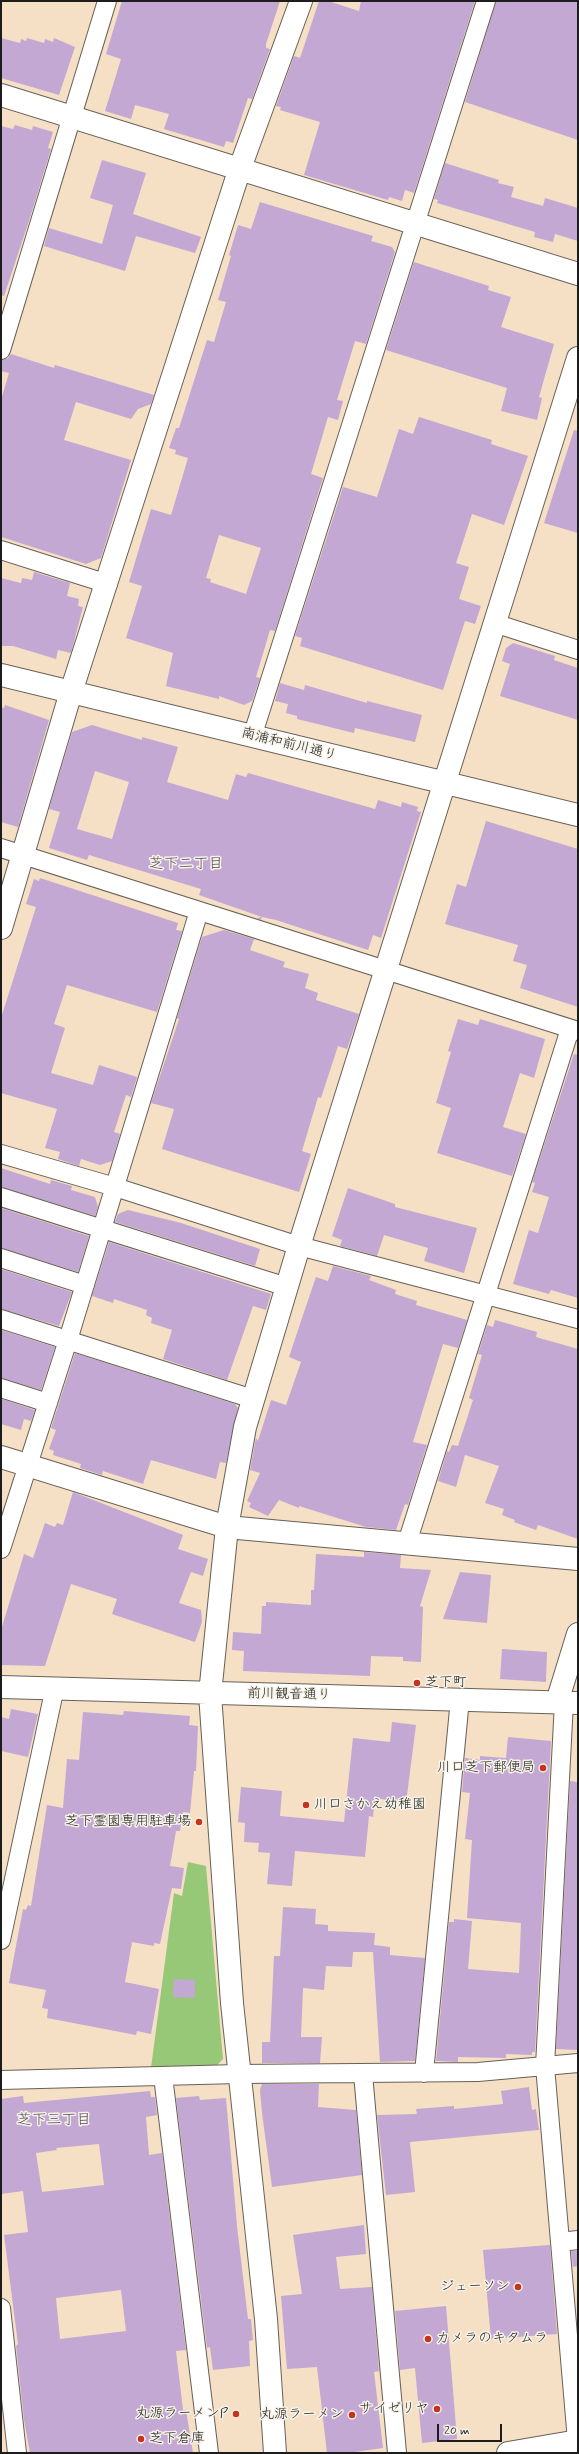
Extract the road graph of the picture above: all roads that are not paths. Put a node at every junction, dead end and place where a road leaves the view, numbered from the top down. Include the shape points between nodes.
1 (107, 1) edge
2 (301, 1) edge
3 (486, 1) edge
4 (1, 95) edge
5 (72, 117) junction
6 (240, 168) junction
7 (416, 222) junction
8 (578, 274) edge
9 (1, 350) edge
10 (578, 358) edge
11 (1, 550) edge
12 (108, 584) junction
13 (494, 622) junction
14 (578, 650) edge
15 (1, 675) edge
16 (71, 692) junction
17 (252, 737) junction
18 (443, 783) junction
19 (578, 815) edge
20 (1, 848) edge
21 (24, 856) junction
22 (198, 912) junction
23 (1, 928) edge
24 (385, 969) junction
25 (574, 1030) edge
26 (1, 1154) edge
27 (115, 1187) junction
28 (1, 1197) edge
29 (102, 1229) junction
30 (299, 1246) junction
31 (1, 1258) edge
32 (85, 1285) junction
33 (287, 1287) junction
34 (487, 1294) junction
35 (1, 1319) edge
36 (578, 1319) edge
37 (68, 1340) junction
38 (1, 1388) edge
39 (253, 1399) junction
40 (48, 1403) junction
41 (1, 1457) edge
42 (27, 1465) junction
43 (227, 1527) junction
44 (407, 1543) junction
45 (1, 1549) edge
46 (578, 1559) edge
47 (578, 1634) edge
48 (1, 1687) edge
49 (55, 1688) junction
50 (210, 1694) junction
51 (460, 1699) junction
52 (566, 1702) edge
53 (1, 1940) edge
54 (578, 2063) edge
55 (545, 2066) junction
56 (424, 2073) junction
57 (239, 2074) junction
58 (363, 2074) junction
59 (163, 2076) junction
60 (1, 2080) edge
61 (578, 2240) edge
62 (560, 2242) junction
63 (1, 2308) edge
64 (577, 2441) edge
65 (17, 2453) edge
66 (209, 2453) edge
67 (275, 2453) edge
68 (397, 2453) edge
69 (508, 2453) edge

1 - 5 street
2 - 6 street
3 - 7 street
4 - 5 street
5 - 6 street
5 - 9 street
6 - 7 street
6 - 12 street
7 - 8 street
7 - 17 street
10 - 13 street
11 - 12 street
12 - 16 street
13 - 14 street
13 - 18 street
15 - 16 street, 南浦和前川通り
16 - 17 street, 南浦和前川通り
16 - 21 street
17 - 18 street, 南浦和前川通り
18 - 19 street, 南浦和前川通り
18 - 24 street
20 - 21 street
21 - 22 street
21 - 23 street
22 - 24 street
22 - 27 street
24 - 25 street
24 - 30 street
25 - 34 street
26 - 27 street
27 - 29 street
27 - 30 street
28 - 29 street
29 - 32 street
29 - 33 street
30 - 33 street
30 - 34 street
31 - 32 street
32 - 37 street
33 - 39 street
34 - 36 street
34 - 44 street
35 - 37 street
37 - 39 street
37 - 40 street
38 - 40 street
39 - 43 street via 245,1427
40 - 42 street
41 - 42 street
42 - 43 street
42 - 45 street
43 - 44 street
43 - 50 street
44 - 46 street
47 - 52 street
48 - 49 street, 前川観音通り
49 - 50 street, 前川観音通り
49 - 53 street
50 - 51 street, 前川観音通り
50 - 57 street
51 - 52 street, 前川観音通り
51 - 56 street
52 - 55 street
54 - 55 street
55 - 56 street via 478,2072
55 - 62 street
56 - 58 street
57 - 58 street
57 - 59 street
57 - 67 street via 266,2319
58 - 68 street
59 - 60 street
59 - 66 street
61 - 62 street
62 - 64 street
63 - 65 street
64 - 69 street

